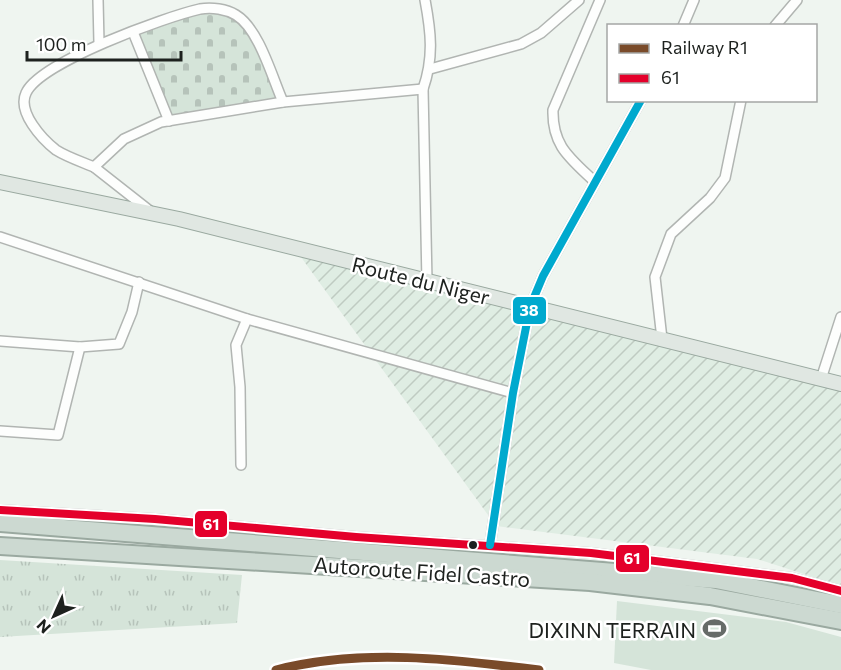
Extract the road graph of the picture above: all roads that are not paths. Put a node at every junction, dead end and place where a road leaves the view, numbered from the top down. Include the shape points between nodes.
1 (98, 0) edge
2 (425, 0) edge
3 (579, 0) edge
4 (600, 0) edge
5 (694, 0) edge
6 (797, 0) edge
7 (684, 24) edge
8 (777, 24) edge
9 (133, 32) junction
10 (99, 43) junction
11 (430, 69) junction
12 (423, 89) junction
13 (282, 102) junction
14 (640, 102) edge
15 (741, 102) edge
16 (169, 121) junction
17 (94, 167) junction
18 (0, 182) edge
19 (595, 182) junction
20 (155, 214) junction
21 (0, 237) edge
22 (139, 282) junction
23 (427, 282) junction
24 (530, 307) junction
25 (841, 317) edge
26 (247, 319) junction
27 (662, 339) junction
28 (0, 341) edge
29 (80, 346) junction
30 (821, 379) junction
31 (841, 384) edge
32 (513, 393) junction
33 (0, 431) edge
34 (241, 465) dead end
35 (0, 510) edge
36 (0, 523) edge
37 (490, 545) junction
38 (0, 546) edge
39 (841, 591) edge
40 (841, 605) edge
41 (841, 621) edge

1 - 10 street
2 - 11 street via 432,40
3 - 11 street via 541,33 521,44
4 - 19 street via 553,110 553,128 564,152
5 - 7 street
6 - 8 street
9 - 10 street
9 - 13 street via 202,9 224,9 252,30
9 - 16 street
10 - 17 street via 33,82 25,95 24,110 56,150
11 - 12 street
12 - 13 street
12 - 23 street
13 - 16 street
14 - 19 street
15 - 27 street via 725,178 710,198 671,234 655,277
16 - 17 street via 124,139
17 - 20 street
18 - 20 main road, Route du Niger
19 - 24 street
20 - 23 main road, Route du Niger
21 - 22 street
22 - 26 street
22 - 29 street via 119,344
23 - 24 main road, Route du Niger
24 - 27 main road, Route du Niger
24 - 32 street
25 - 30 street
26 - 32 street
26 - 34 street via 236,345
27 - 30 main road, Route du Niger
28 - 29 street
29 - 33 street via 58,435
30 - 31 main road, Route du Niger
32 - 37 street
35 - 37 street
36 - 40 highway, Autoroute Fidel Castro via 716,580
37 - 39 street via 782,576
38 - 41 highway, Autoroute Fidel Castro via 590,582 710,596

